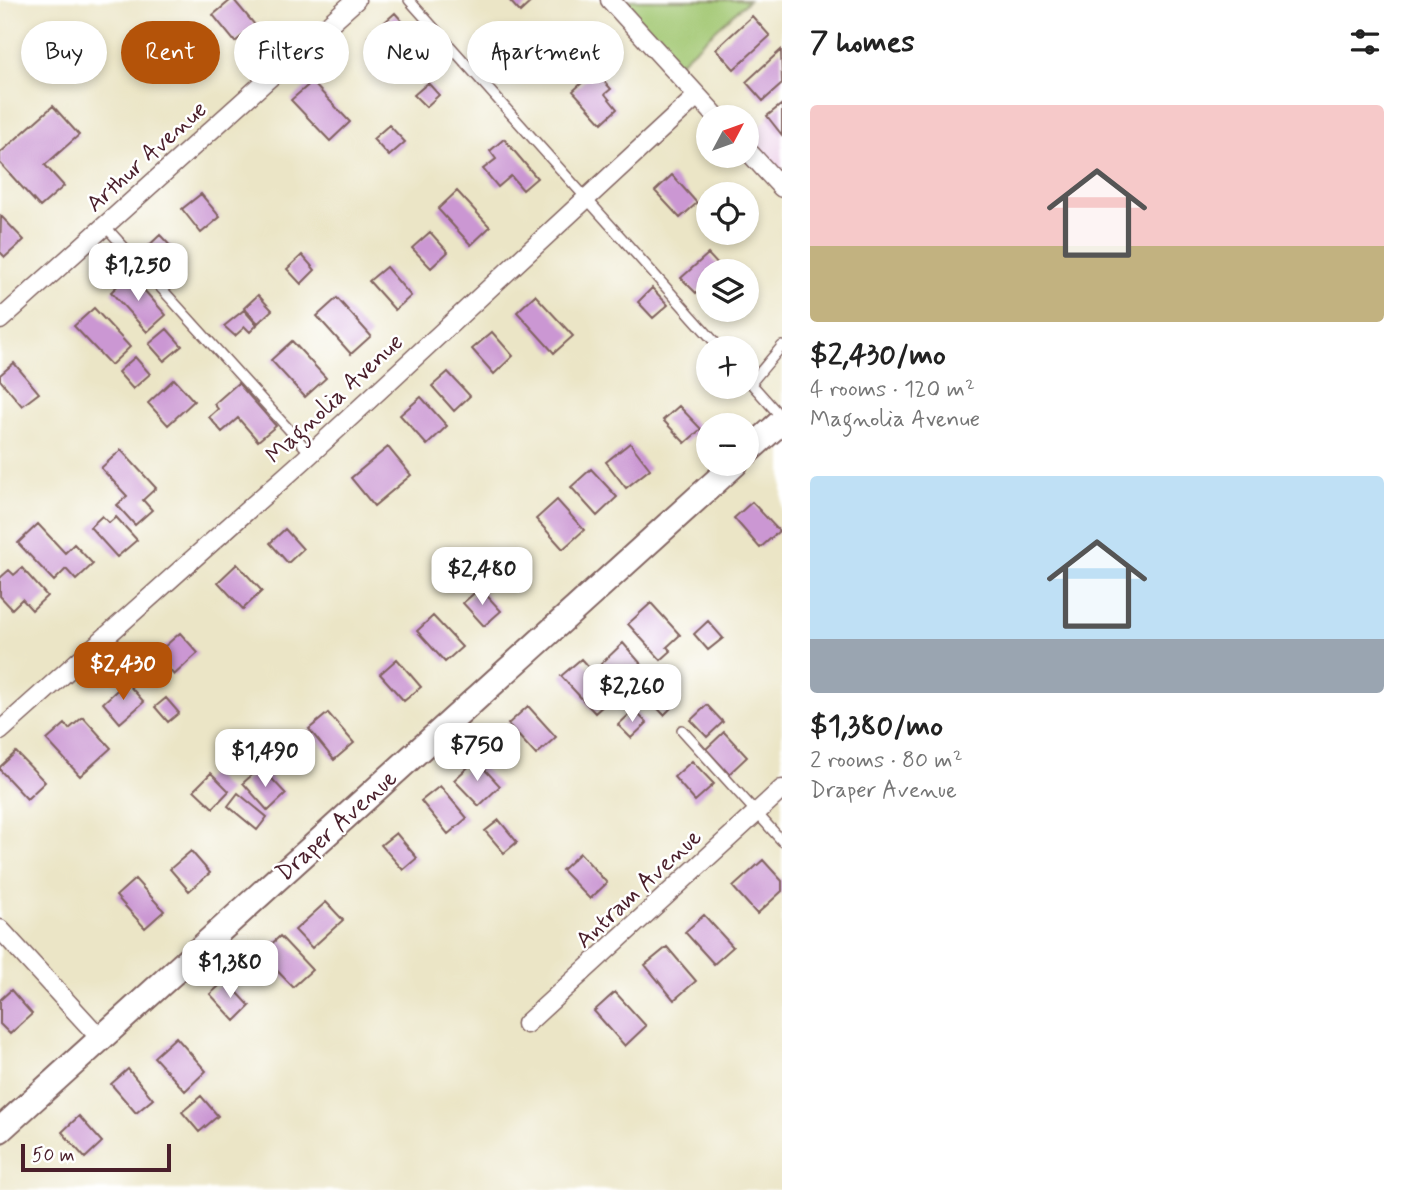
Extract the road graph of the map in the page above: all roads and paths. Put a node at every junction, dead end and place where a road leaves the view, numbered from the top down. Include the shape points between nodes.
1 (356, 0) edge
2 (409, 0) edge
3 (610, 0) edge
4 (697, 96) junction
5 (706, 105) edge
6 (760, 164) edge
7 (782, 188) edge
8 (586, 199) junction
9 (105, 226) junction
10 (0, 320) edge
11 (709, 336) edge
12 (782, 346) edge
13 (759, 370) edge
14 (759, 393) edge
15 (782, 419) edge
16 (759, 441) edge
17 (311, 454) junction
18 (721, 476) edge
19 (682, 730) dead end
20 (0, 731) edge
21 (782, 789) edge
22 (757, 812) junction
23 (782, 841) edge
24 (0, 929) edge
25 (526, 1024) dead end
26 (100, 1038) junction
27 (0, 1130) edge

1 - 9 street, Arthur Avenue
2 - 8 lane
3 - 4 street
4 - 5 street
4 - 8 street, Magnolia Avenue
6 - 7 street
8 - 11 lane
8 - 17 street, Magnolia Avenue
9 - 10 street, Arthur Avenue
9 - 17 lane
12 - 13 lane
14 - 15 lane
15 - 16 street
17 - 20 street, Magnolia Avenue
18 - 26 street, Draper Avenue
19 - 22 lane
21 - 22 street, Antram Avenue
22 - 23 lane
22 - 25 street, Antram Avenue
24 - 26 street
26 - 27 street, Draper Avenue

